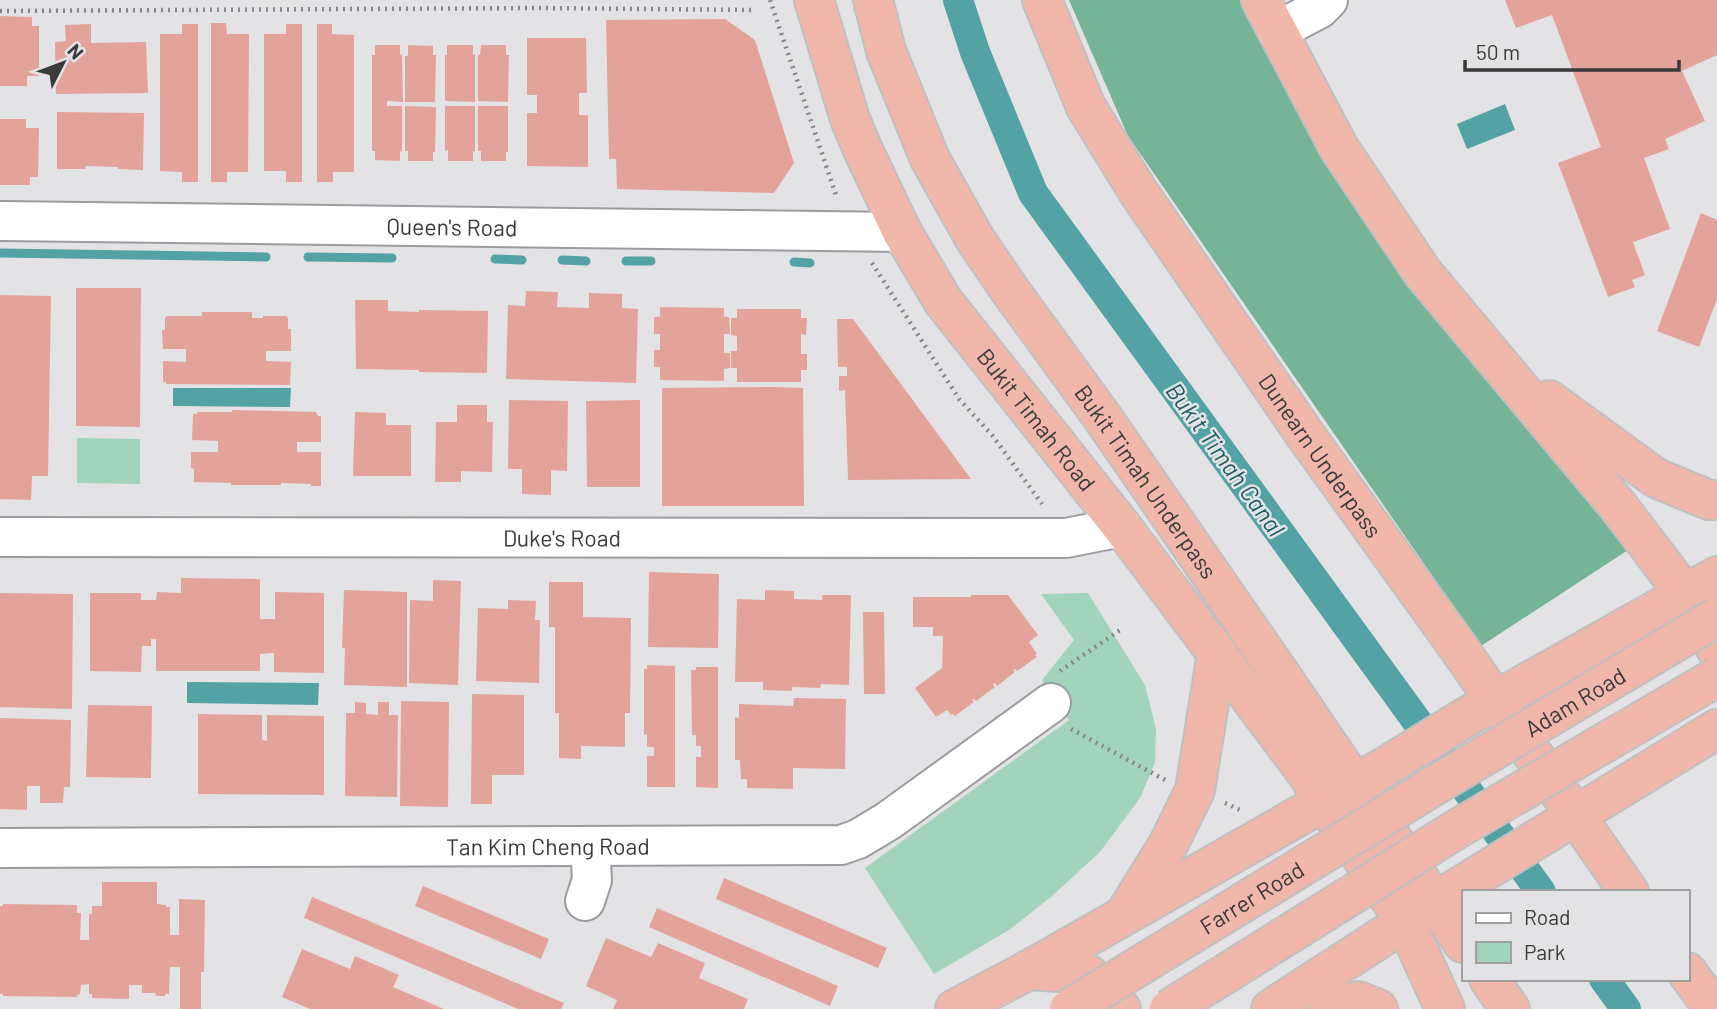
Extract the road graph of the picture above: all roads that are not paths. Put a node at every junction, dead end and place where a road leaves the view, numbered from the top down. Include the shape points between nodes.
1 (814, 0) edge
2 (873, 0) edge
3 (1042, 0) edge
4 (1328, 0) edge
5 (1269, 16) edge
6 (0, 221) edge
7 (902, 232) junction
8 (1500, 364) junction
9 (1717, 500) edge
10 (1122, 527) junction
11 (0, 537) edge
12 (1701, 585) edge
13 (1717, 617) edge
14 (1717, 650) edge
15 (1217, 653) junction
16 (1717, 677) edge
17 (1051, 703) road end
18 (1717, 729) edge
19 (1432, 787) joint
20 (1324, 802) junction
21 (590, 846) junction
22 (0, 848) edge
23 (1628, 890) edge
24 (585, 901) dead end
25 (1125, 914) junction
26 (1405, 921) junction
27 (1462, 942) edge
28 (1029, 970) junction
29 (1689, 975) edge
30 (1490, 981) edge
31 (955, 1009) edge
32 (1069, 1009) edge
33 (1121, 1009) edge
34 (1169, 1009) edge
35 (1271, 1009) edge
36 (1330, 1009) edge
37 (1378, 1009) edge
38 (1445, 1009) edge
39 (1510, 1009) edge
40 (1714, 1009) edge

1 - 7 highway, Bukit Timah Road via 850,119
2 - 27 highway, Bukit Timah Underpass via 886,51 930,159 975,239
3 - 23 highway, Dunearn Underpass via 1086,107 1139,193
4 - 5 street via 1319,9
5 - 8 highway via 1346,160 1423,273
6 - 7 street, Queen's Road
7 - 10 highway, Bukit Timah Road via 943,301
8 - 9 highway via 1656,478
8 - 12 highway via 1618,506
10 - 11 street, Duke's Road via 1066,538
10 - 15 highway, Bukit Timah Road
12 - 14 highway
12 - 20 highway
13 - 19 highway, Adam Road, bridge
15 - 20 highway, Bukit Timah Road
15 - 25 highway via 1195,790
16 - 34 highway, bridge via 1457,829
17 - 21 street, Tan Kim Cheng Road via 888,821 841,845
18 - 26 highway
19 - 32 highway, Farrer Road, bridge
20 - 25 highway
20 - 26 highway, Bukit Timah Road
21 - 22 street, Tan Kim Cheng Road
21 - 24 street via 592,880
25 - 28 highway
26 - 35 highway
26 - 38 highway, Bukit Timah Road
28 - 31 highway
28 - 33 highway via 1088,974
29 - 40 highway
30 - 39 highway
36 - 37 highway via 1358,1001

